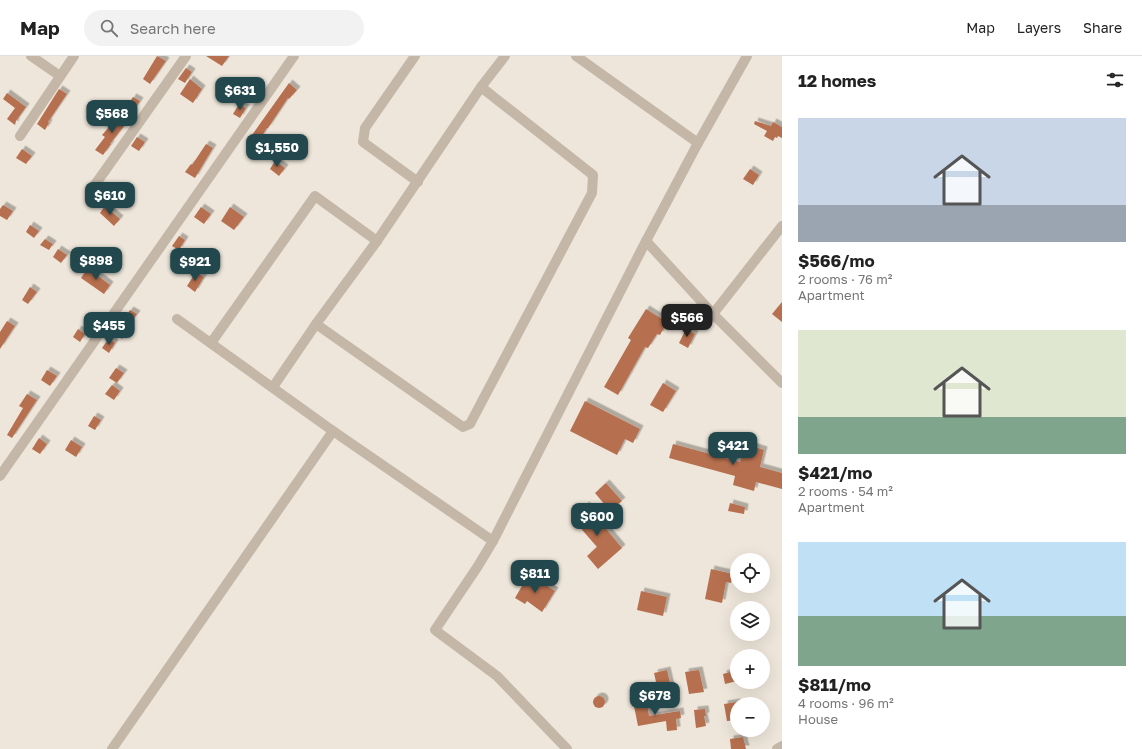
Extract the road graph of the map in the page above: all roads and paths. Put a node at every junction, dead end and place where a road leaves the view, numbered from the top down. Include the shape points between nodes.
1 (32, 56) edge
2 (74, 56) edge
3 (186, 56) edge
4 (294, 56) edge
5 (415, 56) edge
6 (505, 56) edge
7 (576, 56) edge
8 (747, 56) edge
9 (60, 76) junction
10 (481, 87) junction
11 (20, 136) dead end
12 (698, 143) junction
13 (418, 182) junction
14 (92, 189) dead end
15 (782, 226) edge
16 (377, 241) junction
17 (646, 241) junction
18 (713, 314) junction
19 (177, 319) dead end
20 (316, 324) junction
21 (211, 343) junction
22 (782, 383) edge
23 (273, 387) junction
24 (333, 431) junction
25 (0, 476) edge
26 (492, 541) junction
27 (782, 746) edge
28 (112, 749) edge
29 (567, 749) edge
30 (777, 749) edge

1 - 9 street
2 - 9 street
3 - 14 street
4 - 25 street
5 - 13 street via 365,128 363,142
6 - 10 street
7 - 12 street
8 - 12 street
9 - 11 street
10 - 13 street
10 - 20 street via 593,175 592,193 470,424 463,427
12 - 17 street
13 - 16 street
15 - 18 street
16 - 20 street
16 - 21 street via 315,196
17 - 18 street
17 - 26 street
18 - 22 street
19 - 21 street
20 - 23 street
21 - 23 street
23 - 24 street
24 - 26 street
24 - 28 street
26 - 29 street via 435,630 497,676
27 - 30 street

